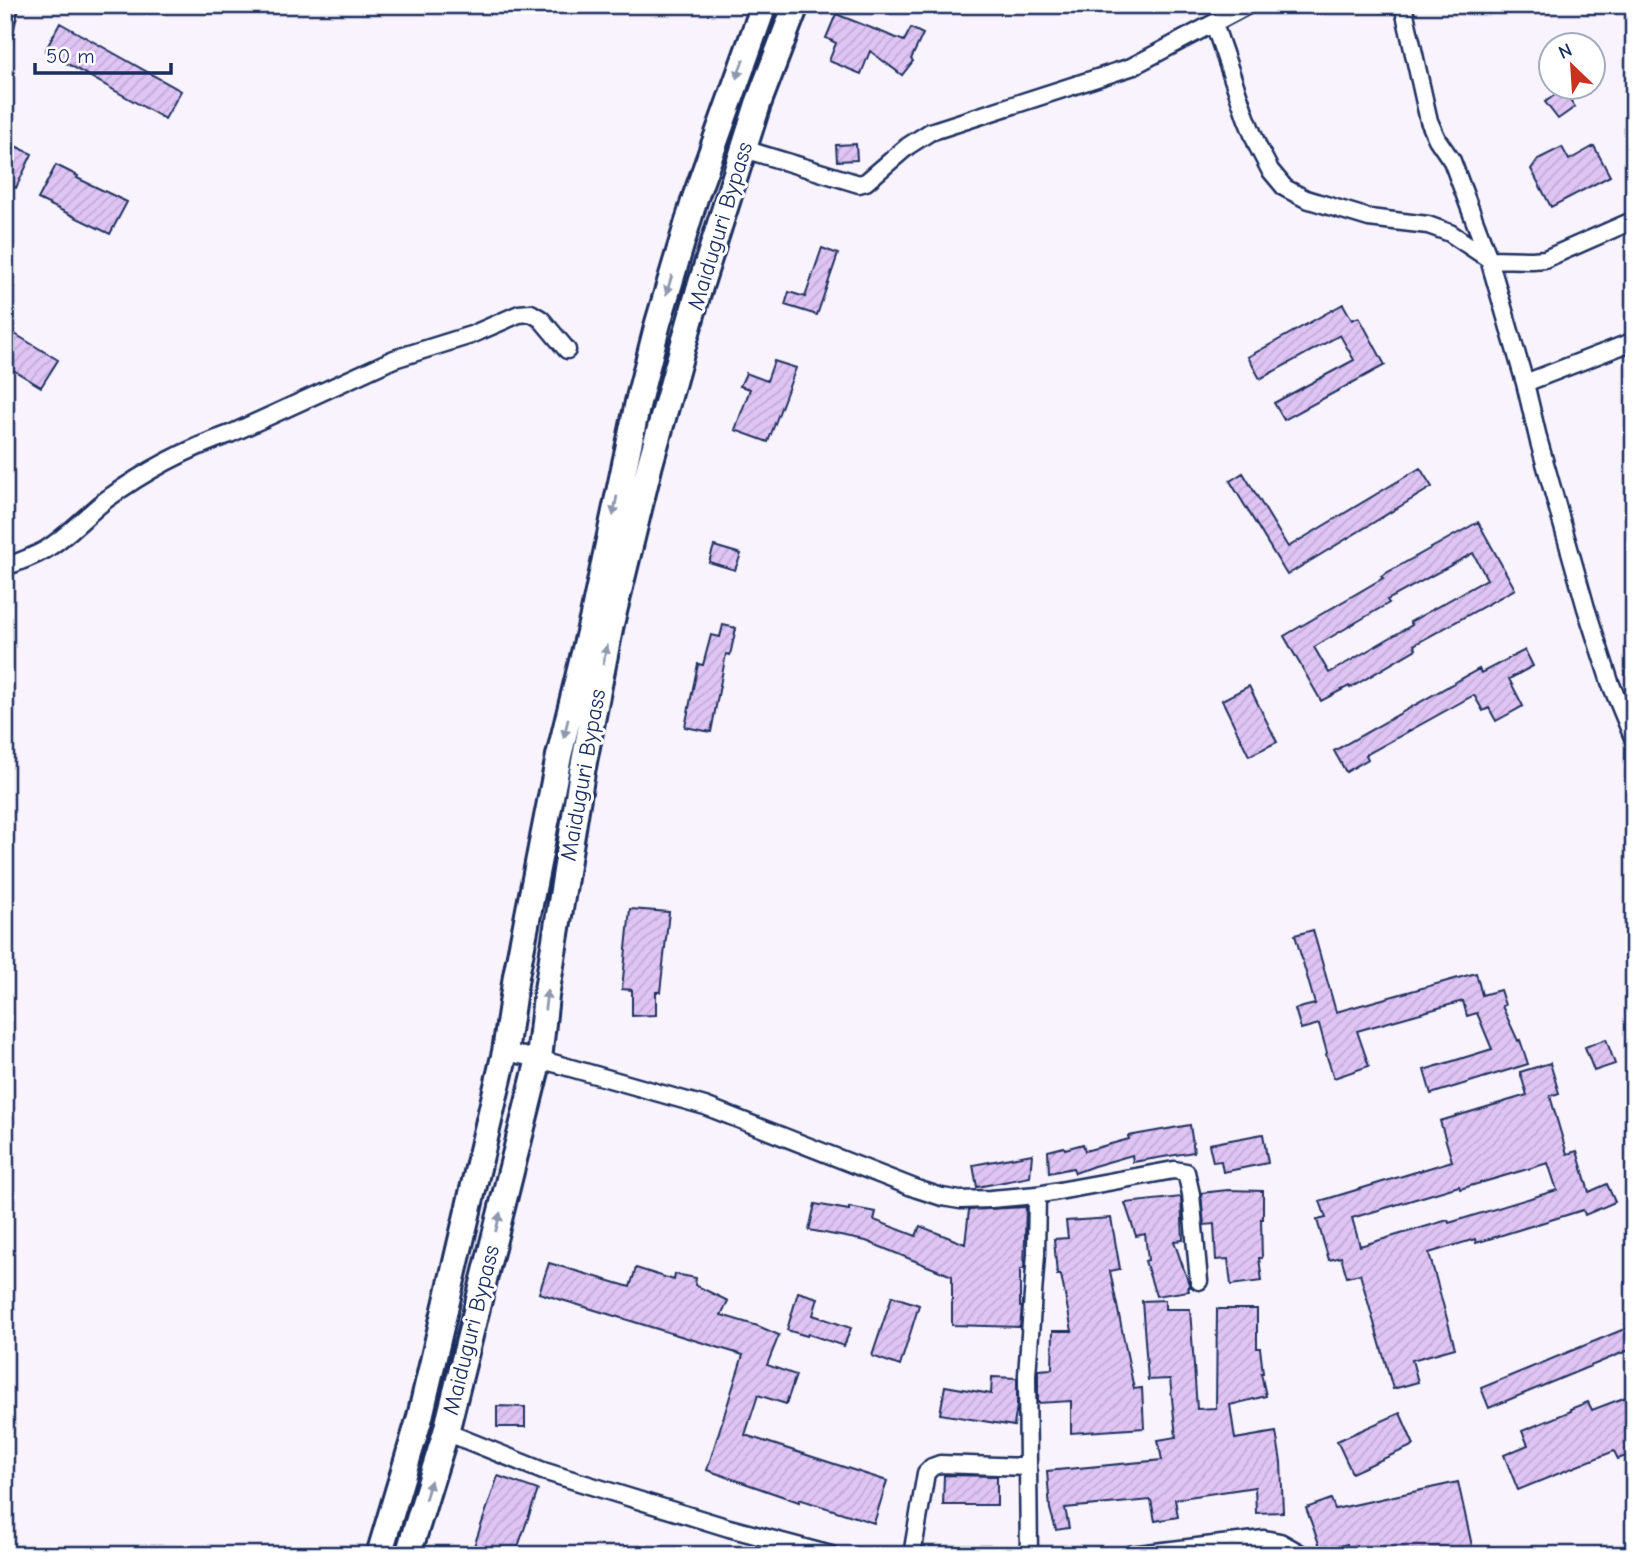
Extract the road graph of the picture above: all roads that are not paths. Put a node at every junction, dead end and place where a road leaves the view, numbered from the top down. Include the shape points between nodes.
1 (10, 5) edge
2 (764, 5) edge
3 (796, 5) edge
4 (1248, 5) edge
5 (1403, 5) edge
6 (1214, 24) junction
7 (5, 25) edge
8 (744, 149) junction
9 (1634, 219) edge
10 (1489, 259) junction
11 (1634, 341) edge
12 (567, 350) dead end
13 (1525, 383) junction
14 (5, 567) edge
15 (1634, 740) edge
16 (505, 1052) junction
17 (539, 1059) junction
18 (1037, 1195) junction
19 (1199, 1280) dead end
20 (446, 1432) junction
21 (1027, 1467) junction
22 (379, 1555) edge
23 (408, 1555) edge
24 (831, 1555) edge
25 (912, 1555) edge
26 (1029, 1555) edge
27 (1130, 1555) edge
28 (1303, 1555) edge

1 - 7 street
2 -> 16 highway, Maiduguri Bypass via 695,198 638,402 559,756
3 - 8 highway, Maiduguri Bypass
4 - 6 street
5 - 10 street via 1429,121 1452,160
6 - 8 street via 1131,67 930,132 859,184
6 - 10 street via 1258,147 1284,188 1369,218 1428,225 1450,233
17 -> 8 highway, Maiduguri Bypass via 582,772 611,624 650,464
9 - 10 street via 1545,259
10 - 13 street
11 - 13 street
12 - 14 street via 531,313 394,359 158,466 107,499 46,549
13 - 15 street via 1595,638
16 - 17 street
16 - 22 highway, Maiduguri Bypass via 420,1417
17 - 18 street via 705,1106 942,1197
20 -> 17 highway, Maiduguri Bypass
18 - 19 street via 1174,1170 1186,1172
18 - 21 street
23 -> 20 highway, Maiduguri Bypass
20 - 24 street via 543,1471
21 - 25 street via 932,1467 926,1474
21 - 26 street
27 - 28 street via 1264,1539

